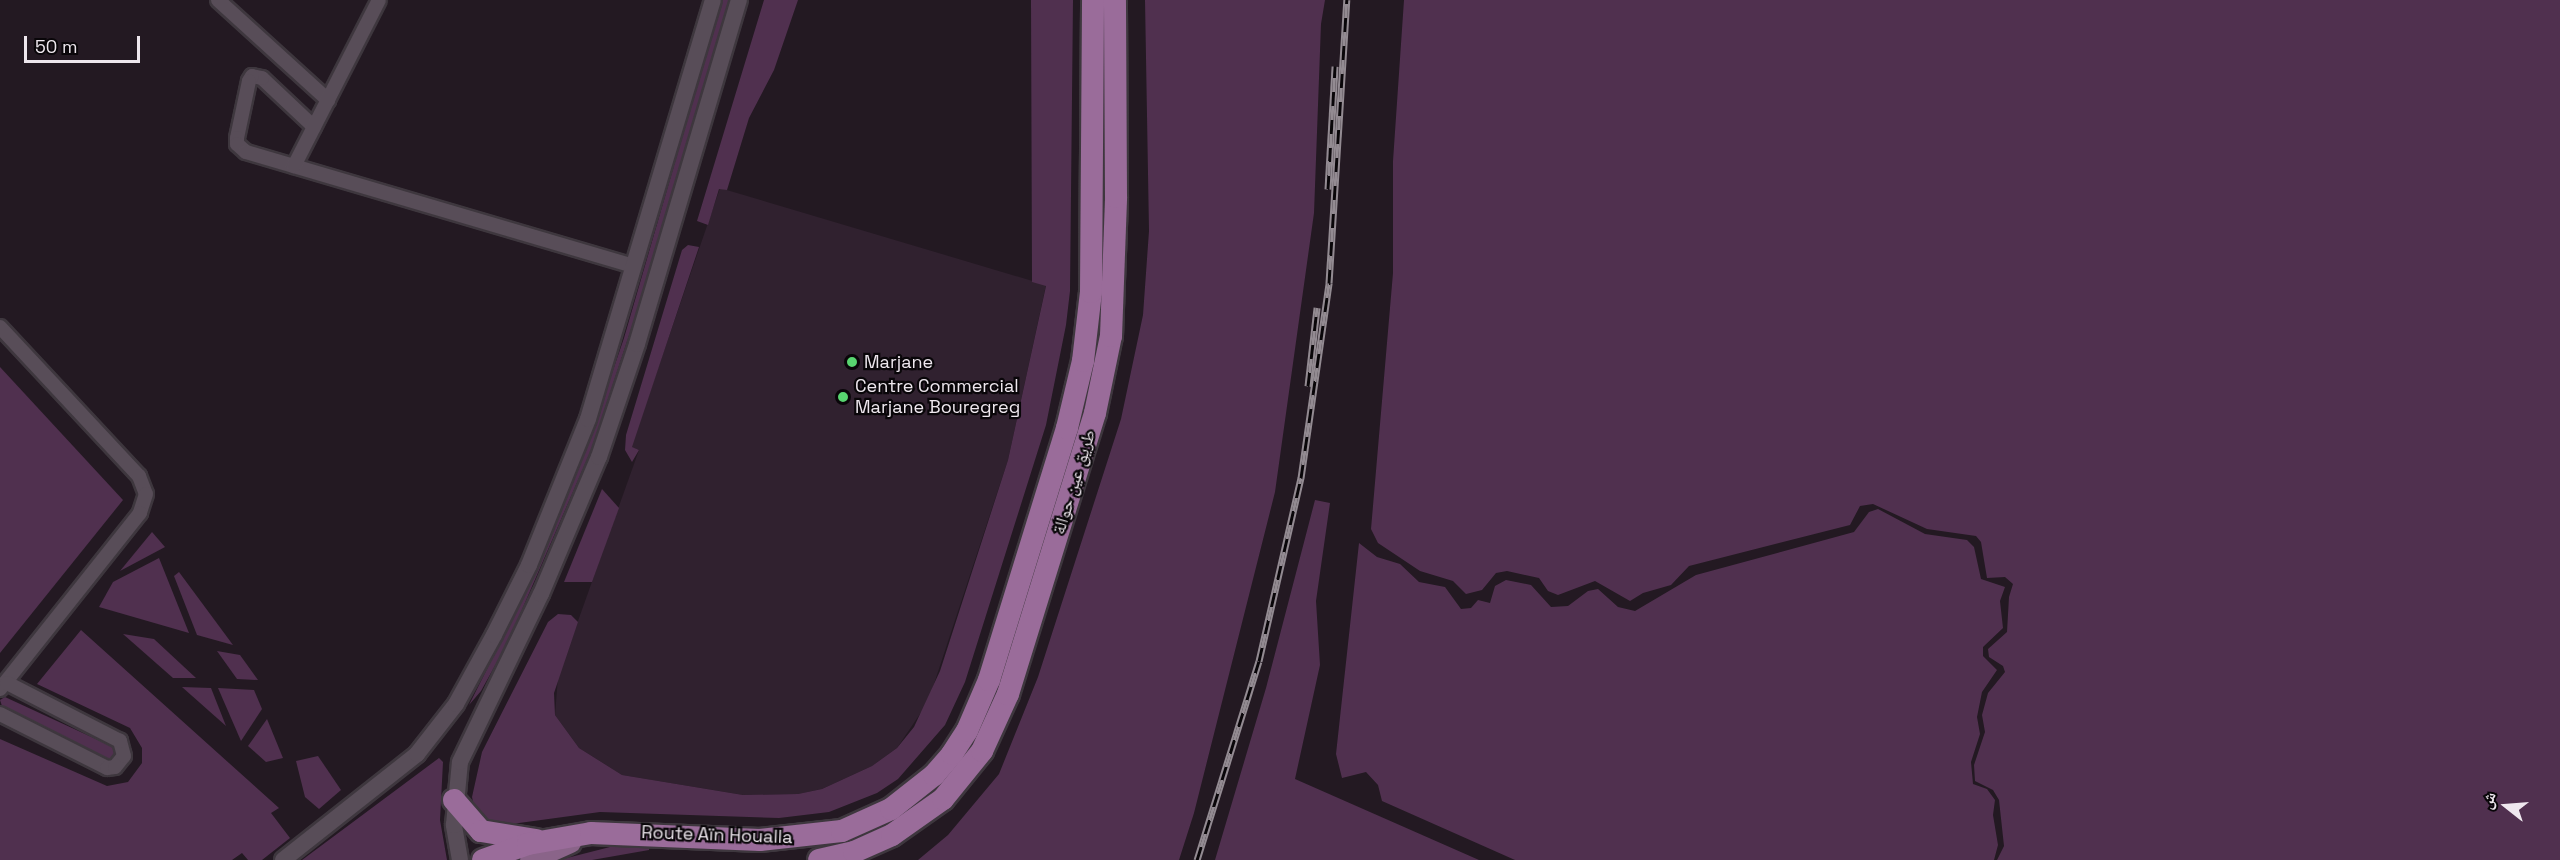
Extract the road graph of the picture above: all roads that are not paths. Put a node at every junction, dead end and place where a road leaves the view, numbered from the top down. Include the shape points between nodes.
1 (218, 0) edge
2 (379, 0) edge
3 (713, 0) edge
4 (739, 0) edge
5 (1093, 0) edge
6 (1115, 0) edge
7 (328, 100) junction
8 (314, 127) junction
9 (294, 166) junction
10 (634, 266) junction
11 (0, 327) edge
12 (989, 680) joint
13 (4, 686) edge
14 (0, 714) edge
15 (454, 800) junction
16 (535, 851) edge
17 (284, 860) edge
18 (460, 860) edge
19 (483, 860) edge
20 (819, 860) edge

1 - 7 street
2 - 7 street
3 - 10 street
4 - 15 street via 618,403 545,584 467,741
5 - 12 highway, طريق عين حوالة via 1088,327 1067,428
6 - 20 highway, طريق عين حوالة via 1115,258 1107,356 1092,424 1008,694 982,751 943,799 892,835 854,852
7 - 8 street
8 - 9 street
8 - 9 street via 262,78 252,76 237,144 246,152
9 - 10 street
10 - 17 street via 588,419 560,492 529,565 456,704 417,754 394,776
11 - 13 street via 139,476 146,494 140,513
12 - 16 highway, Route Aïn Houalla via 967,731 952,754 913,793 867,822 833,833 788,839 608,832
13 - 14 street via 120,741 124,756 115,767 107,768
15 - 16 highway via 481,831
15 - 18 street
16 - 19 highway, Route Aïn Houalla

